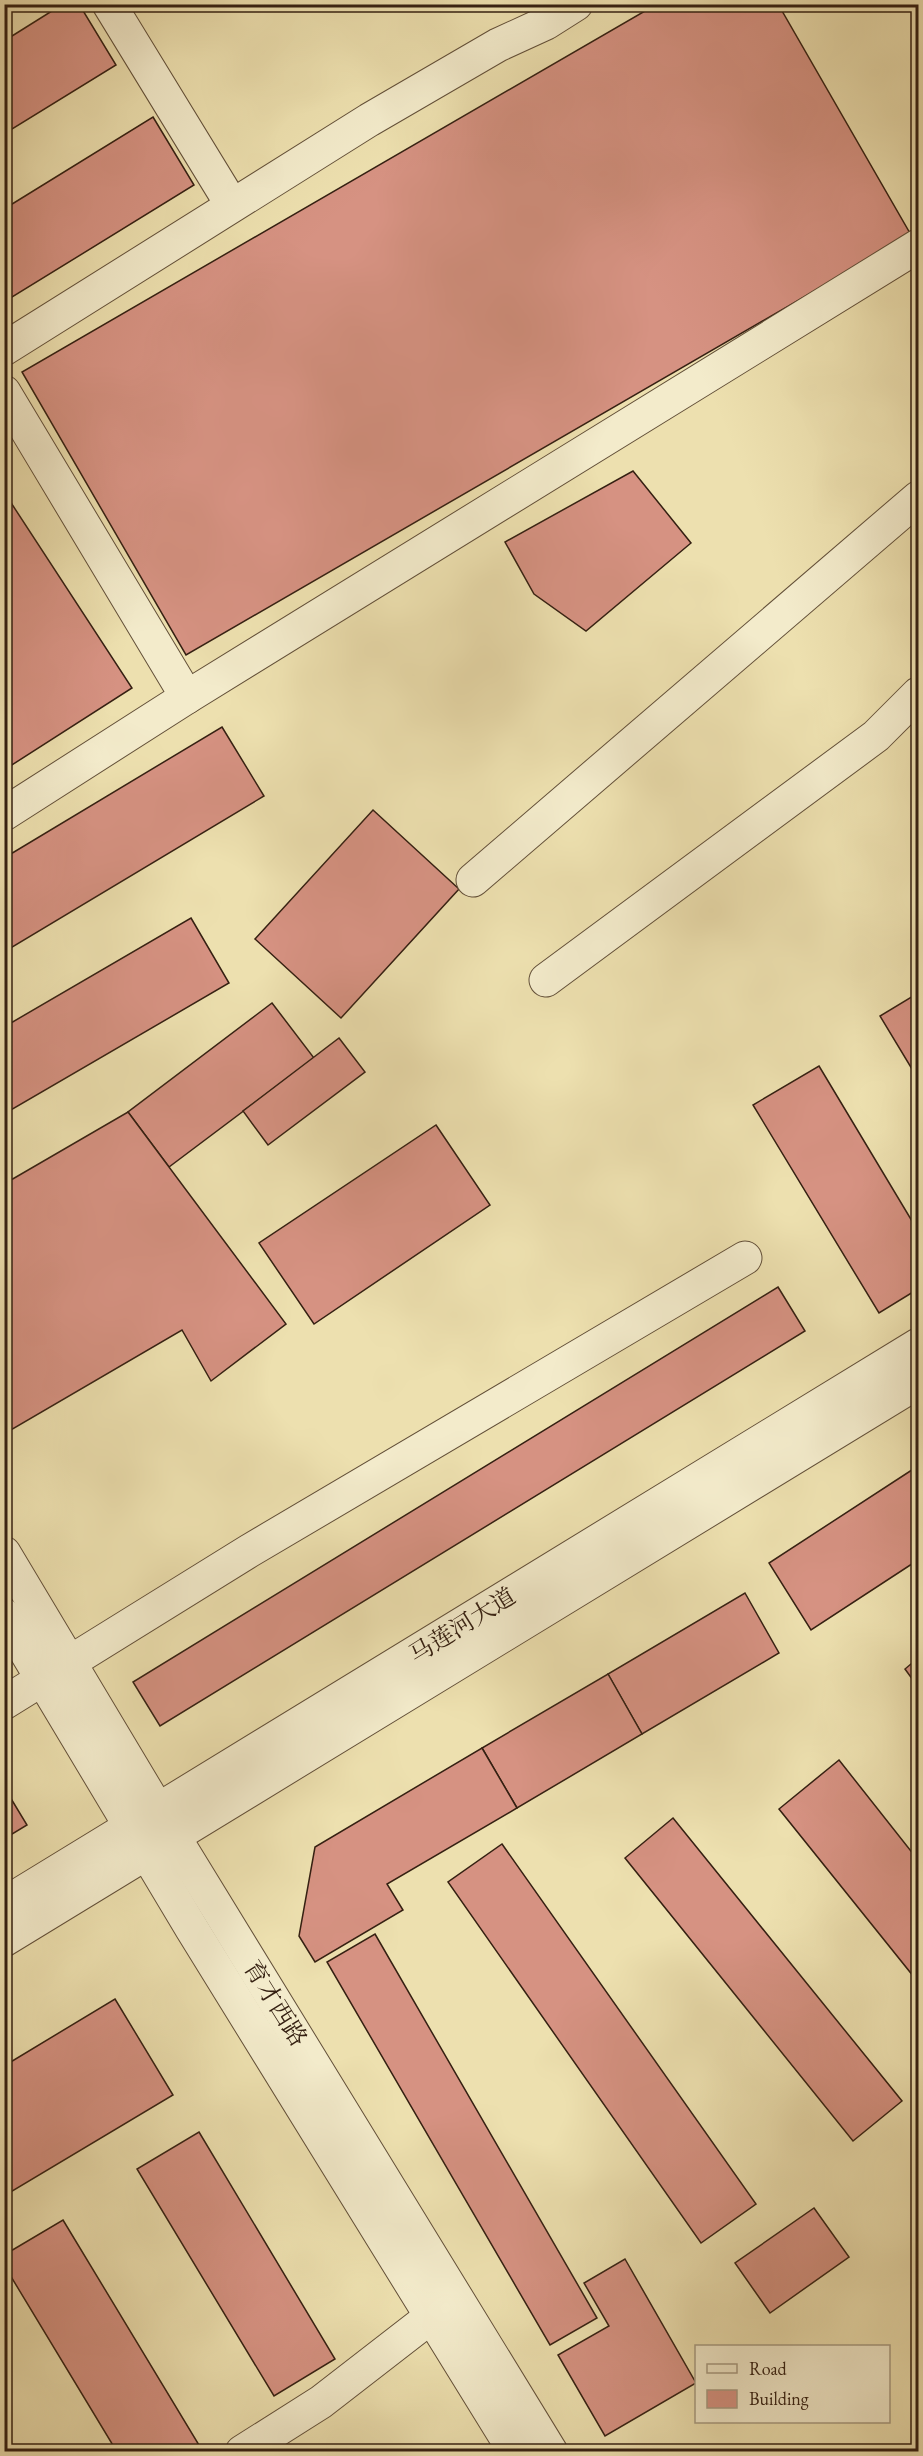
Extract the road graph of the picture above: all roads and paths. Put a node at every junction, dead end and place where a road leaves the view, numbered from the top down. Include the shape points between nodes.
1 (109, 4) edge
2 (576, 4) edge
3 (232, 205) junction
4 (918, 246) edge
5 (4, 349) edge
6 (4, 392) edge
7 (918, 498) edge
8 (918, 694) edge
9 (187, 697) junction
10 (4, 814) edge
11 (474, 880) dead end
12 (546, 980) dead end
13 (745, 1258) dead end
14 (918, 1345) edge
15 (918, 1382) edge
16 (4, 1552) edge
17 (4, 1615) edge
18 (56, 1671) junction
19 (4, 1703) edge
20 (152, 1832) junction
21 (4, 1904) edge
22 (4, 1940) edge
23 (432, 2316) junction
24 (242, 2451) edge
25 (515, 2451) edge
26 (551, 2451) edge

1 - 3 street
2 - 3 street via 468,62
3 - 5 street
4 - 9 street
6 - 9 street
7 - 11 street
8 - 12 street via 876,736
9 - 10 street
13 - 18 street via 249,1551
14 - 20 street, 马莲河大道
15 - 20 street, 马莲河大道
16 - 18 street, 育才西路
17 - 18 street, 育才西路
18 - 19 street
18 - 20 street, 育才西路
20 - 21 street, 马莲河大道
20 - 22 street, 马莲河大道
20 - 23 street, 育才西路
20 - 26 street, 育才西路
23 - 24 street via 321,2402
23 - 25 street, 育才西路

